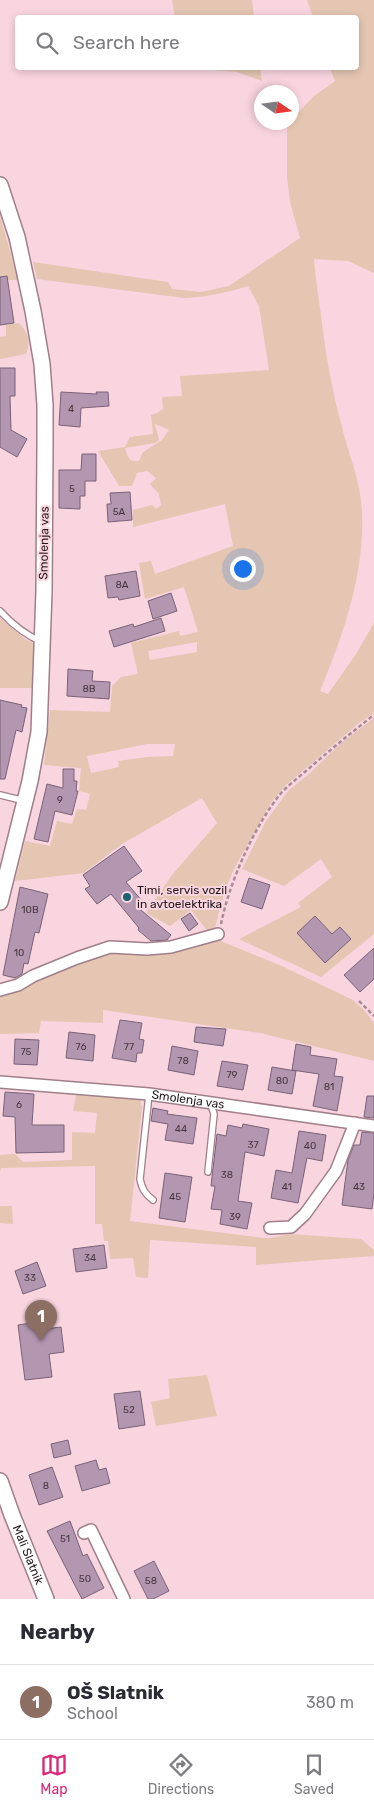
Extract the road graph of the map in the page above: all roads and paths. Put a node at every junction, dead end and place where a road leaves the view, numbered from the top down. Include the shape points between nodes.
1 (0, 185) edge
2 (0, 611) edge
3 (42, 642) junction
4 (374, 716) edge
5 (0, 795) edge
6 (25, 801) junction
7 (0, 899) edge
8 (218, 934) joint
9 (0, 990) edge
10 (359, 1001) dead end
11 (374, 1016) edge
12 (0, 1082) edge
13 (148, 1094) junction
14 (210, 1102) junction
15 (355, 1123) junction
16 (374, 1126) edge
17 (208, 1172) dead end
18 (153, 1200) dead end
19 (270, 1228) dead end
20 (0, 1481) edge
21 (84, 1533) dead end
22 (46, 1599) edge
23 (124, 1599) edge

1 - 3 main road, Smolenja vas via 17,238 42,364 45,435
2 - 3 lane via 27,636
3 - 6 main road, Smolenja vas via 39,732
4 - 8 path via 283,792 271,808 228,891
5 - 6 lane
6 - 7 main road, Smolenja vas
8 - 9 street via 171,947 110,947
10 - 11 path
12 - 13 street, Smolenja vas
13 - 14 street, Smolenja vas
13 - 18 lane via 140,1179 146,1195
14 - 15 street, Smolenja vas
14 - 17 lane via 214,1114
15 - 16 street, Smolenja vas
15 - 19 street via 336,1171 305,1214 291,1227
20 - 22 main road, Mali Slatnik
21 - 23 street via 91,1530

